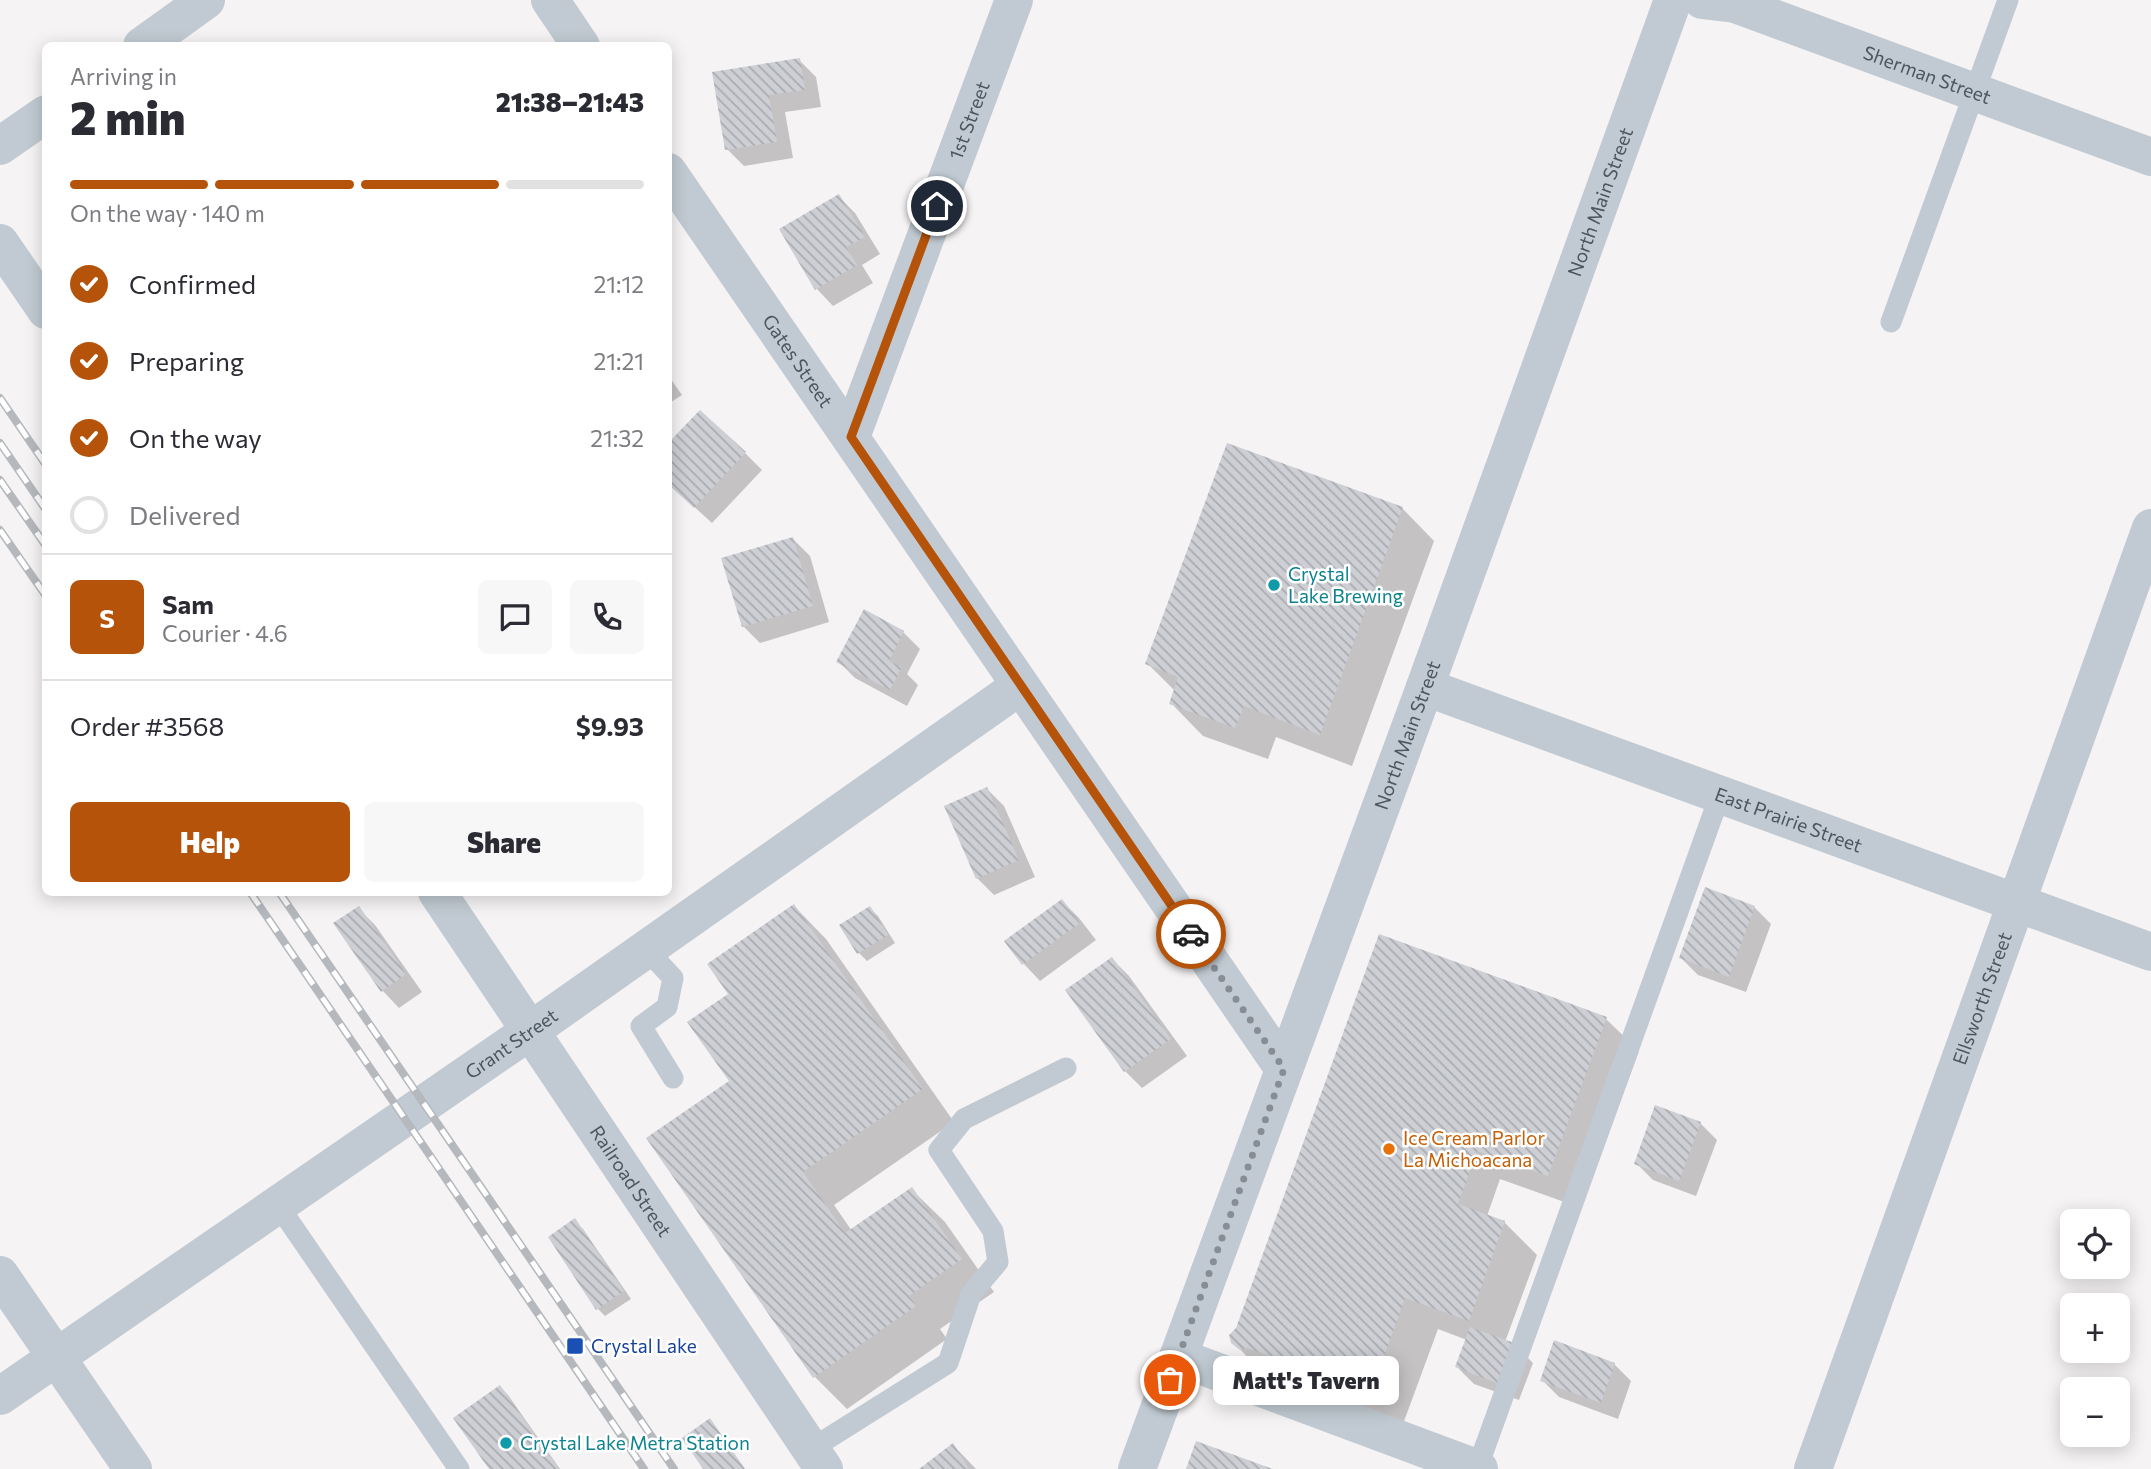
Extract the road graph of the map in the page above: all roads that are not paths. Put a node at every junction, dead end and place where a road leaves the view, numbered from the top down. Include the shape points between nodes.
1 (206, 0) edge
2 (550, 0) edge
3 (1014, 0) edge
4 (1673, 0) edge
5 (1702, 0) edge
6 (2007, 0) edge
7 (148, 42) edge
8 (578, 42) edge
9 (1974, 92) junction
10 (42, 117) edge
11 (0, 146) edge
12 (2151, 157) edge
13 (672, 178) edge
14 (0, 243) edge
15 (42, 304) edge
16 (1891, 322) dead end
17 (851, 437) junction
18 (2151, 528) edge
19 (1020, 686) junction
20 (1425, 687) junction
21 (1720, 795) junction
22 (440, 896) edge
23 (2017, 903) junction
24 (646, 949) junction
25 (2151, 952) edge
26 (530, 1031) junction
27 (1066, 1068) dead end
28 (1284, 1069) junction
29 (673, 1078) dead end
30 (278, 1205) junction
31 (0, 1275) edge
32 (1178, 1357) junction
33 (56, 1358) junction
34 (0, 1396) edge
35 (817, 1459) edge
36 (133, 1469) edge
37 (459, 1469) edge
38 (1137, 1469) edge
39 (1478, 1469) edge
40 (1813, 1469) edge

1 - 7 street
2 - 8 street
3 - 17 street, 1st Street
4 - 20 street, North Main Street
5 - 9 street, Sherman Street via 1735,4
6 - 9 lane
9 - 12 street, Sherman Street
9 - 16 lane
10 - 11 street
13 - 17 street, Gates Street
14 - 15 street
17 - 19 street, Gates Street
18 - 23 street, Ellsworth Street
19 - 24 street, Grant Street
19 - 28 street, Gates Street
20 - 21 street, East Prairie Street
20 - 28 street, North Main Street
21 - 23 street, East Prairie Street
21 - 39 lane
22 - 26 street, Railroad Street
23 - 25 street, East Prairie Street
23 - 40 street, Ellsworth Street
24 - 26 street, Grant Street
24 - 29 lane via 673,978 667,1007 641,1026
26 - 30 street, Grant Street
26 - 35 street, Railroad Street
27 - 35 lane via 964,1119 939,1150 993,1231 998,1262 971,1294 948,1363
28 - 32 street, North Main Street
30 - 33 street, Grant Street
30 - 37 lane
31 - 33 street
32 - 38 street, North Main Street
32 - 39 street
33 - 34 street, Grant Street
33 - 36 street

